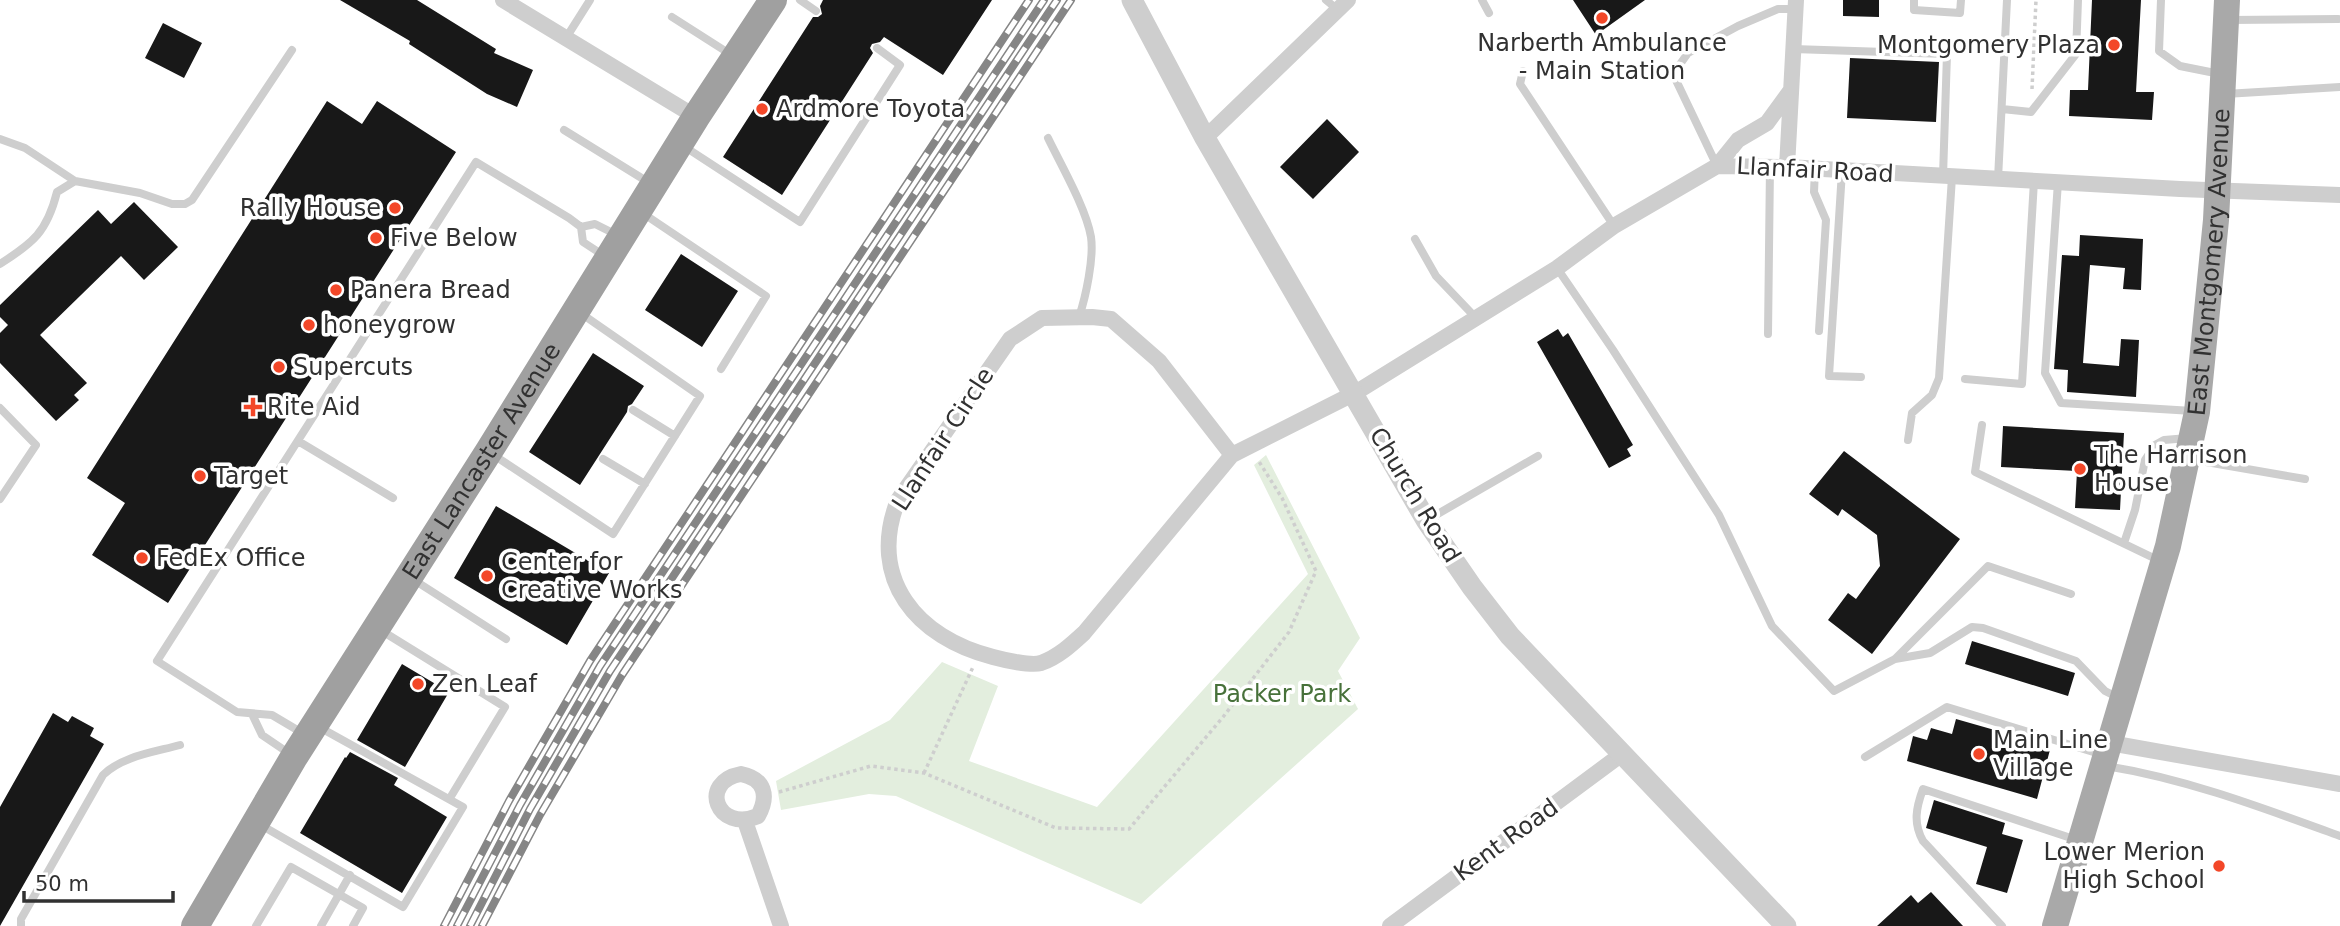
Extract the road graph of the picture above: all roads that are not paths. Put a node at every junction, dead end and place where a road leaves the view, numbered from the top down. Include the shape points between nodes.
1 (503, 0) edge
2 (590, 0) edge
3 (774, 0) edge
4 (800, 0) edge
5 (1482, 0) edge
6 (1914, 0) edge
7 (1961, 0) edge
8 (2007, 0) edge
9 (2078, 0) edge
10 (2161, 0) edge
11 (1337, 3) edge
12 (1795, 5) edge
13 (1135, 6) edge
14 (2227, 10) edge
15 (816, 11) dead end
16 (1489, 13) dead end
17 (672, 17) dead end
18 (2338, 19) dead end
19 (566, 38) junction
20 (877, 48) dead end
21 (1793, 49) junction
22 (292, 50) dead end
23 (736, 57) junction
24 (1523, 71) dead end
25 (2223, 84) junction
26 (2340, 87) edge
27 (1791, 90) junction
28 (2001, 109) junction
29 (696, 117) junction
30 (564, 130) dead end
31 (1048, 138) dead end
32 (1205, 138) junction
33 (0, 139) edge
34 (680, 144) junction
35 (1717, 166) junction
36 (1770, 166) junction
37 (1787, 167) junction
38 (1815, 169) junction
39 (1842, 171) junction
40 (1948, 176) junction
41 (1998, 179) junction
42 (75, 181) junction
43 (2034, 181) junction
44 (2058, 182) junction
45 (654, 185) junction
46 (2217, 191) junction
47 (2340, 195) edge
48 (639, 210) junction
49 (1614, 226) junction
50 (581, 227) junction
51 (1415, 239) dead end
52 (615, 248) junction
53 (0, 264) edge
54 (1557, 268) junction
55 (577, 310) junction
56 (1079, 317) junction
57 (1476, 318) junction
58 (1819, 331) dead end
59 (1768, 334) dead end
60 (721, 369) dead end
61 (1861, 377) dead end
62 (1965, 379) dead end
63 (1355, 393) junction
64 (0, 408) edge
65 (633, 410) dead end
66 (1982, 425) dead end
67 (675, 436) junction
68 (2191, 436) junction
69 (1908, 440) dead end
70 (298, 441) junction
71 (489, 451) junction
72 (1232, 455) junction
73 (1538, 456) dead end
74 (603, 459) dead end
75 (2305, 479) dead end
76 (645, 484) junction
77 (393, 498) dead end
78 (0, 499) edge
79 (1426, 520) junction
80 (2124, 543) junction
81 (2163, 562) junction
82 (409, 576) junction
83 (2071, 594) dead end
84 (376, 628) junction
85 (506, 639) dead end
86 (1895, 659) junction
87 (2121, 699) junction
88 (251, 714) junction
89 (306, 739) junction
90 (180, 745) dead end
91 (1622, 754) junction
92 (2106, 755) junction
93 (1865, 757) dead end
94 (2340, 784) edge
95 (450, 798) junction
96 (745, 821) junction
97 (256, 823) junction
98 (2340, 836) edge
99 (2080, 841) junction
100 (350, 875) junction
101 (339, 893) junction
102 (21, 926) edge
103 (195, 926) edge
104 (256, 926) edge
105 (321, 926) edge
106 (353, 926) edge
107 (780, 926) edge
108 (1390, 926) edge
109 (1786, 926) edge
110 (2002, 926) edge
111 (2055, 926) edge

1 - 19 street
2 - 19 lane
3 - 23 highway, East Lancaster Avenue
4 - 15 lane
5 - 16 lane
6 - 7 lane via 1914,10 1960,13
8 - 28 lane
9 - 28 lane via 2077,54 2031,112
10 - 25 lane via 2159,51 2180,66
11 - 32 street
12 - 21 street
12 - 35 lane via 1738,26 1688,53 1673,74
13 - 32 street, Church Road
14 - 18 lane
14 - 25 main road, East Montgomery Avenue
17 - 23 lane
19 - 29 street
20 - 34 lane via 900,65 800,222
21 - 27 street
21 - 40 lane via 1947,54
22 - 42 lane via 192,200 172,204
23 - 29 highway, East Lancaster Avenue
24 - 49 lane via 1520,84
25 - 26 lane
25 - 46 main road, East Montgomery Avenue
27 - 35 street via 1767,123 1738,140
27 - 37 street
28 - 41 lane
29 - 34 highway, East Lancaster Avenue
30 - 45 lane
31 - 56 lane via 1091,238 1087,294
32 - 63 street, Church Road
33 - 42 lane via 25,148
34 - 45 highway, East Lancaster Avenue
35 - 36 street, Llanfair Road
35 - 49 street, Llanfair Road
36 - 37 street, Llanfair Road
36 - 59 lane
37 - 38 street, Llanfair Road
38 - 39 street, Llanfair Road
38 - 58 lane via 1814,192 1826,220
39 - 40 street, Llanfair Road
39 - 61 lane via 1829,376
40 - 41 street, Llanfair Road
40 - 69 lane via 1939,379 1932,395 1912,413
41 - 43 street, Llanfair Road
42 - 53 lane via 57,192 51,217 29,245
43 - 44 street, Llanfair Road
43 - 62 lane via 2022,384
44 - 46 street, Llanfair Road
44 - 68 lane via 2045,373 2061,403
45 - 48 highway, East Lancaster Avenue
46 - 47 street, Llanfair Road
46 - 68 main road, East Montgomery Avenue
48 - 52 highway, East Lancaster Avenue
48 - 60 lane via 766,296
49 - 54 street, Llanfair Road
50 - 52 lane via 596,224
50 - 52 lane via 583,242
50 - 70 lane via 476,162
51 - 57 lane via 1436,276
52 - 55 highway, East Lancaster Avenue
54 - 57 street, Llanfair Road
54 - 86 lane via 1719,515 1772,626 1834,691
55 - 67 lane via 700,396
55 - 71 highway, East Lancaster Avenue
56 - 72 street, Llanfair Circle via 1111,319 1159,361
56 - 72 street, Llanfair Circle via 1042,318 1010,339 898,499 889,553 891,571 910,608 943,637 979,654 1038,664 1064,651 1084,633
57 - 63 street, Llanfair Road
63 - 72 street, Llanfair Circle
63 - 79 street, Church Road
64 - 78 lane via 36,445
65 - 67 lane
66 - 80 lane via 1975,472
67 - 76 lane
68 - 75 lane
68 - 80 lane via 2155,445 2146,460
68 - 81 main road, East Montgomery Avenue
70 - 77 lane
70 - 88 lane via 157,662 237,712
71 - 76 lane via 613,534
71 - 82 highway, East Lancaster Avenue
73 - 79 lane
74 - 76 lane
79 - 91 street, Church Road via 1510,636
80 - 81 lane
81 - 87 main road, East Montgomery Avenue
82 - 84 highway, East Lancaster Avenue
82 - 85 lane
83 - 86 lane via 1988,566
84 - 89 highway, East Lancaster Avenue
84 - 95 lane via 505,707
86 - 87 lane via 1930,653 1972,627 1983,628 2077,661 2105,691
87 - 92 main road, East Montgomery Avenue
88 - 89 lane via 272,715
88 - 89 lane via 262,735
89 - 95 lane
89 - 97 highway, East Lancaster Avenue
90 - 102 lane via 124,761 103,775
91 - 108 street, Kent Road
91 - 109 street, Church Road
92 - 93 lane via 1947,707
92 - 94 street
92 - 98 lane
92 - 99 main road, East Montgomery Avenue
95 - 100 lane via 463,807 403,907
96 - 96 street via 725,815 717,805 716,796 730,776 741,774 761,782 765,795 758,816
96 - 107 street
97 - 100 lane
97 - 103 highway, East Lancaster Avenue
99 - 110 lane via 1923,789 1917,806 1919,834
99 - 111 main road, East Montgomery Avenue
100 - 101 lane
101 - 104 lane via 292,867
101 - 105 lane
101 - 106 lane via 363,908

